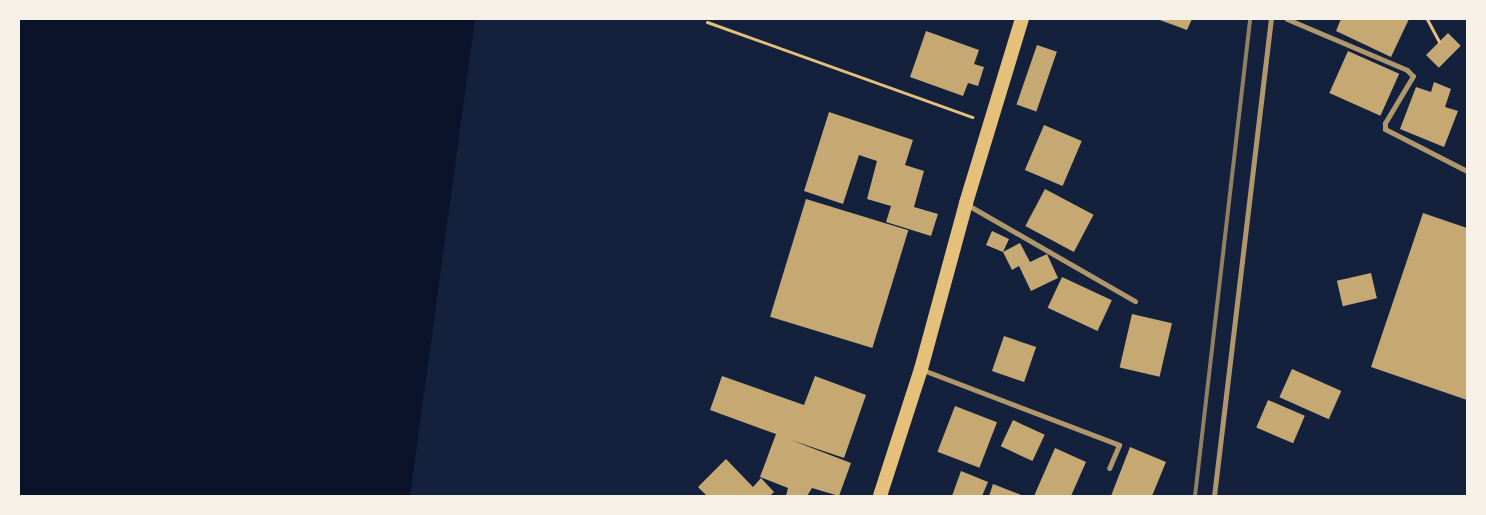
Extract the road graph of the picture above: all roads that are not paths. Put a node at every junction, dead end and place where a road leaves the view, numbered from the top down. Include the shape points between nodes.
1 (1022, 19) edge
2 (1271, 19) edge
3 (1287, 19) edge
4 (1467, 171) edge
5 (966, 203) junction
6 (1136, 301) dead end
7 (921, 369) junction
8 (1109, 468) dead end
9 (880, 496) edge
10 (1214, 496) edge

1 - 5 highway
2 - 10 street
3 - 4 street via 1407,70 1413,76 1385,123 1385,129
5 - 6 street
5 - 7 highway
7 - 8 street via 1119,445
7 - 9 highway

